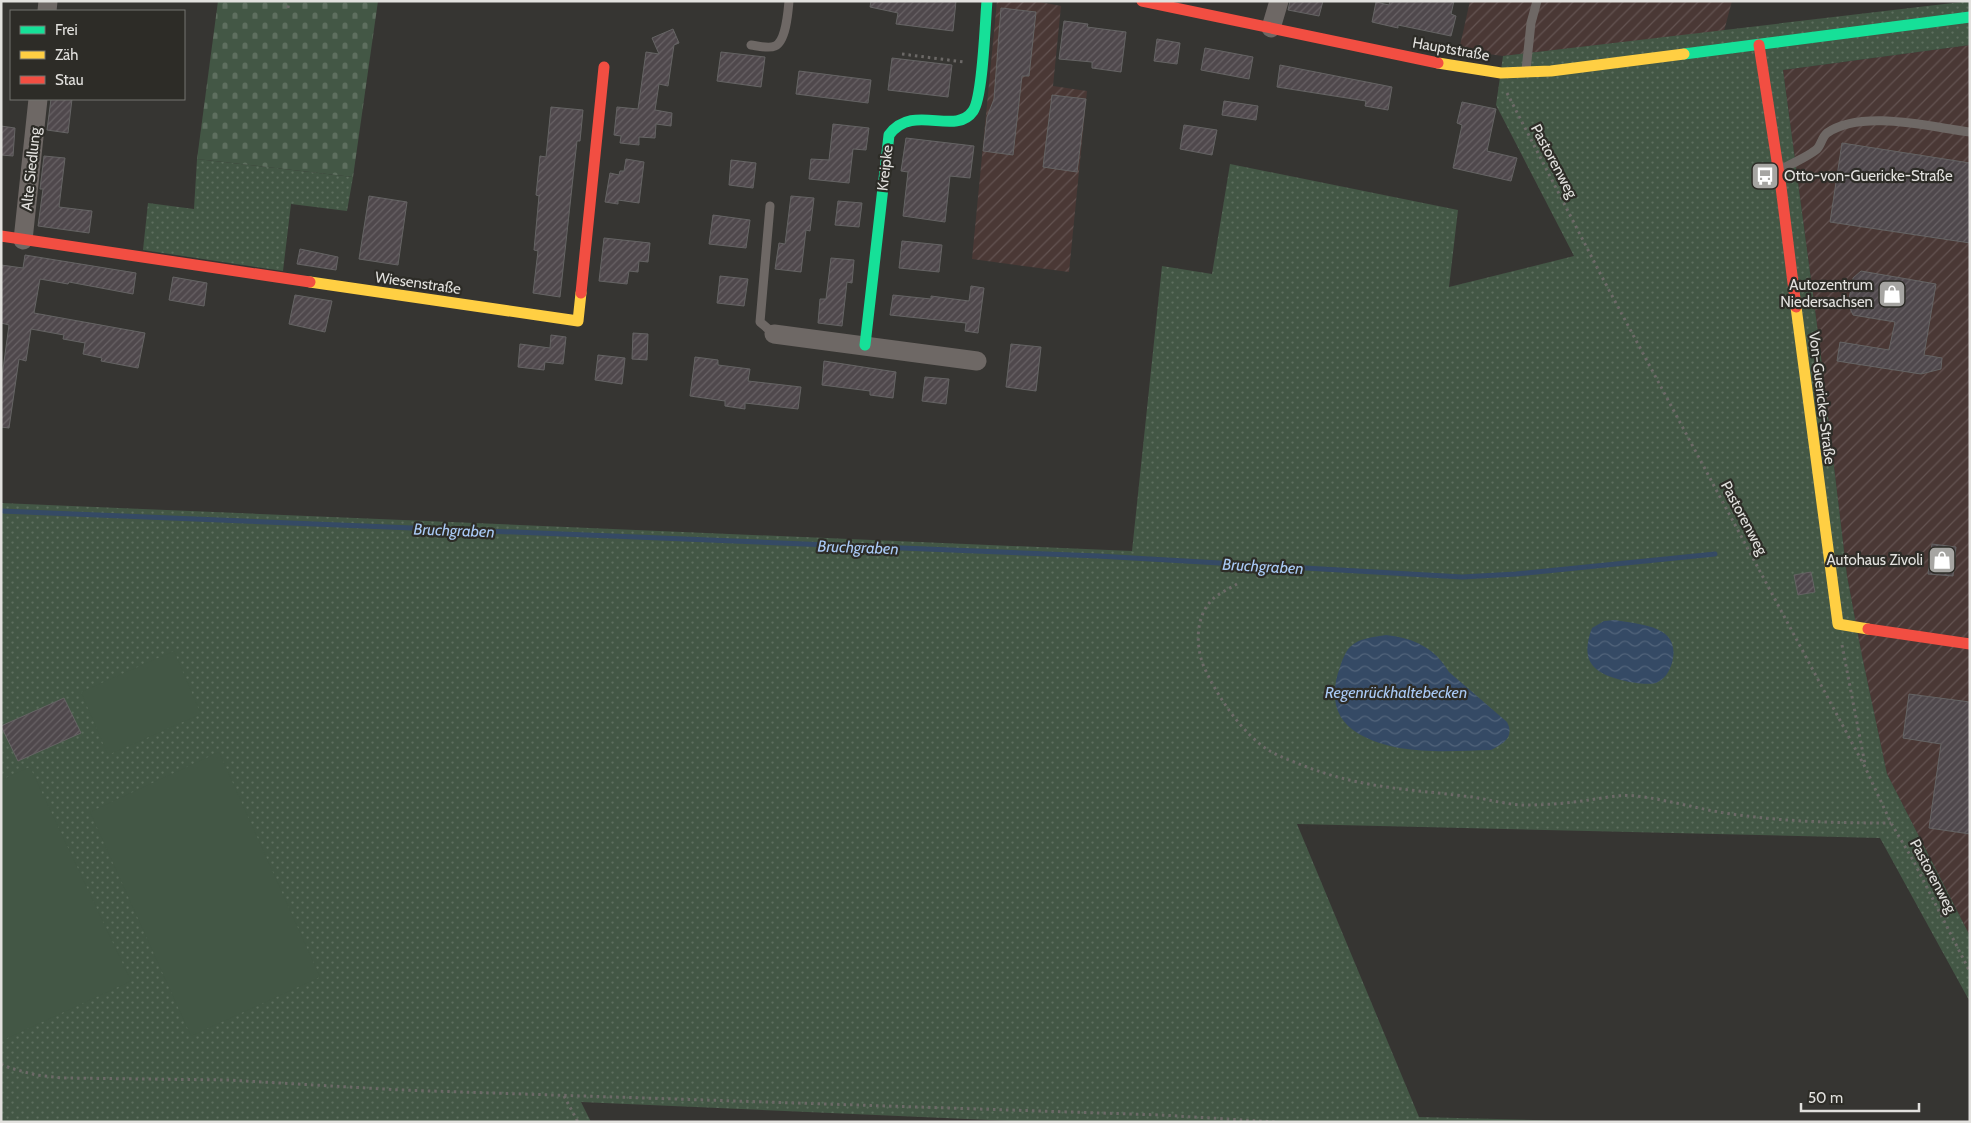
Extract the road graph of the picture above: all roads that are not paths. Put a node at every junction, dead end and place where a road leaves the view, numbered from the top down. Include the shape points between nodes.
1 (789, 1) edge
2 (987, 1) edge
3 (1142, 1) edge
4 (1279, 1) edge
5 (1536, 1) edge
6 (1970, 17) edge
7 (1271, 28) junction
8 (751, 45) dead end
9 (1759, 45) junction
10 (604, 67) dead end
11 (1526, 73) junction
12 (38, 100) edge
13 (1970, 132) edge
14 (1779, 171) junction
15 (770, 206) dead end
16 (1, 236) edge
17 (24, 240) junction
18 (774, 334) joint
19 (865, 345) junction
20 (977, 361) dead end
21 (1970, 644) edge

1 - 8 lane via 780,42 772,47
2 - 19 street, Kreipke via 979,98 972,113 963,119 948,121 905,121 889,135
3 - 7 street, Hauptstraße
4 - 7 street
5 - 11 lane
6 - 9 street, Hauptstraße
7 - 11 street, Hauptstraße via 1463,68
9 - 11 street, Hauptstraße
9 - 14 street, Von-Guericke-Straße
10 - 17 street, Wiesenstraße via 578,321
12 - 17 street, Alte Siedlung
13 - 14 lane via 1893,121 1860,122 1825,134 1817,149
14 - 21 street, Von-Guericke-Straße via 1838,624
15 - 18 lane via 760,322
16 - 17 street, Wiesenstraße
18 - 19 street
19 - 20 street

